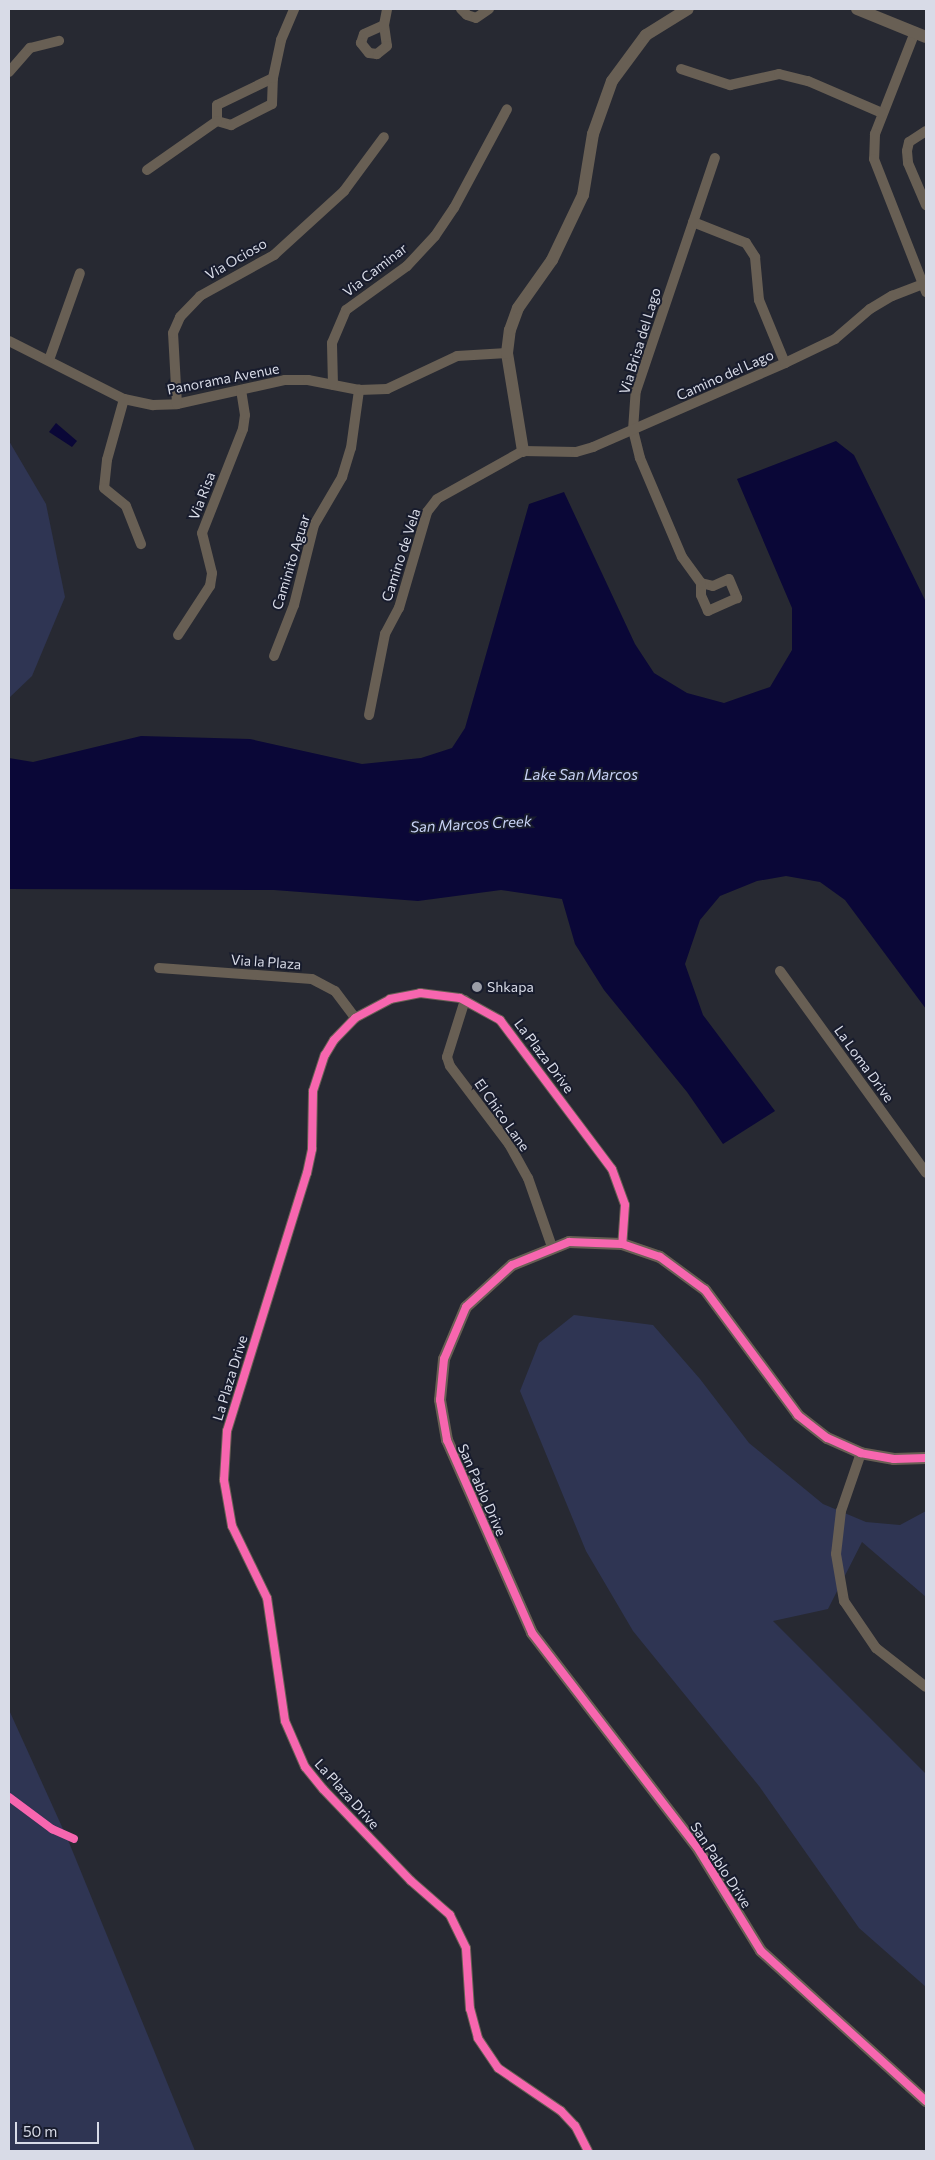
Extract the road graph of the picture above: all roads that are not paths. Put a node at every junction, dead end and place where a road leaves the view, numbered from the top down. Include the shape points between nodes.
1 (294, 9) edge
2 (387, 9) edge
3 (461, 9) edge
4 (488, 9) edge
5 (688, 9) edge
6 (857, 9) edge
7 (384, 25) dead end
8 (921, 34) edge
9 (59, 41) dead end
10 (681, 69) dead end
11 (9, 72) edge
12 (273, 78) junction
13 (507, 110) dead end
14 (882, 113) junction
15 (217, 121) junction
16 (926, 131) edge
17 (384, 137) dead end
18 (715, 158) dead end
19 (147, 170) dead end
20 (926, 205) edge
21 (693, 222) junction
22 (80, 273) dead end
23 (925, 288) edge
24 (9, 341) edge
25 (507, 353) junction
26 (49, 360) junction
27 (785, 363) junction
28 (334, 385) junction
29 (241, 390) junction
30 (358, 390) junction
31 (124, 399) junction
32 (177, 404) junction
33 (633, 430) junction
34 (523, 451) junction
35 (141, 544) dead end
36 (701, 583) dead end
37 (178, 635) dead end
38 (274, 656) dead end
39 (369, 715) dead end
40 (158, 968) dead end
41 (780, 971) dead end
42 (466, 1000) junction
43 (355, 1018) junction
44 (926, 1173) edge
45 (622, 1244) junction
46 (552, 1247) junction
47 (861, 1453) junction
48 (926, 1458) edge
49 (926, 1687) edge
50 (926, 2101) edge
51 (588, 2151) edge

1 - 12 street via 281,40
2 - 7 street
3 - 4 street via 467,16 476,18
5 - 25 street via 646,35 612,81 594,134 583,195 552,260 518,308 510,330
6 - 8 street
8 - 14 street
9 - 11 street via 30,48
10 - 14 street via 730,85 779,74 808,81
12 - 15 street via 223,100 215,112
12 - 15 street via 273,100 268,107 231,125
13 - 28 street, Via Caminar via 454,208 435,236 407,266 346,310 332,343
14 - 23 street via 875,134 877,174
15 - 19 street
16 - 20 street via 909,142 907,151 908,163
17 - 32 street, Via Ocioso via 344,192 274,255 200,296 180,317 173,333
18 - 21 street, Via Brisa del Lago
21 - 27 street via 746,244 755,257 760,300
21 - 33 street, Via Brisa del Lago via 636,391
22 - 26 street
23 - 27 street, Camino del Lago via 892,296 870,309 835,339
24 - 26 street, Panorama Avenue
25 - 30 street, Panorama Avenue via 457,356 388,389
25 - 34 street
26 - 31 street, Panorama Avenue
27 - 33 street, Camino del Lago
28 - 29 street, Panorama Avenue via 285,380
28 - 30 street, Panorama Avenue
29 - 32 street, Panorama Avenue
29 - 37 street, Via Risa via 245,415 243,429 202,533 212,573 210,586
30 - 38 street, Caminito Aguar via 351,448 342,477 314,525 294,605
31 - 32 street, Panorama Avenue via 152,405
31 - 35 street via 107,460 104,488 126,506
33 - 34 street, Camino del Lago via 576,452
33 - 36 street, Via Brisa del Lago via 640,458 682,557
34 - 39 street, Camino de Vela via 437,499 426,512 399,608 385,634
40 - 43 street, Via la Plaza via 312,979 335,991
41 - 44 street, La Loma Drive
42 - 43 street, La Plaza Drive via 420,993 390,999
42 - 45 street, La Plaza Drive via 500,1020 513,1033 612,1169 625,1205
42 - 46 street, El Chico Lane via 447,1057 450,1066 509,1144 528,1178
43 - 51 street, La Plaza Drive via 325,1055 313,1091 312,1149 307,1173 227,1431 224,1480 232,1526 268,1598 285,1721 305,1767 322,1789 411,1881 450,1915 466,1948 470,2009 478,2038 498,2068 561,2111 575,2126
45 - 46 street, San Pablo Drive via 569,1242
45 - 47 street, San Pablo Drive via 660,1257 692,1278 705,1290 798,1415 826,1438
46 - 50 street, San Pablo Drive via 512,1264 466,1309 444,1360 440,1400 446,1440 532,1633 697,1848 761,1951
47 - 48 street, San Pablo Drive via 894,1459
47 - 49 street via 841,1511 836,1554 844,1601 876,1648

